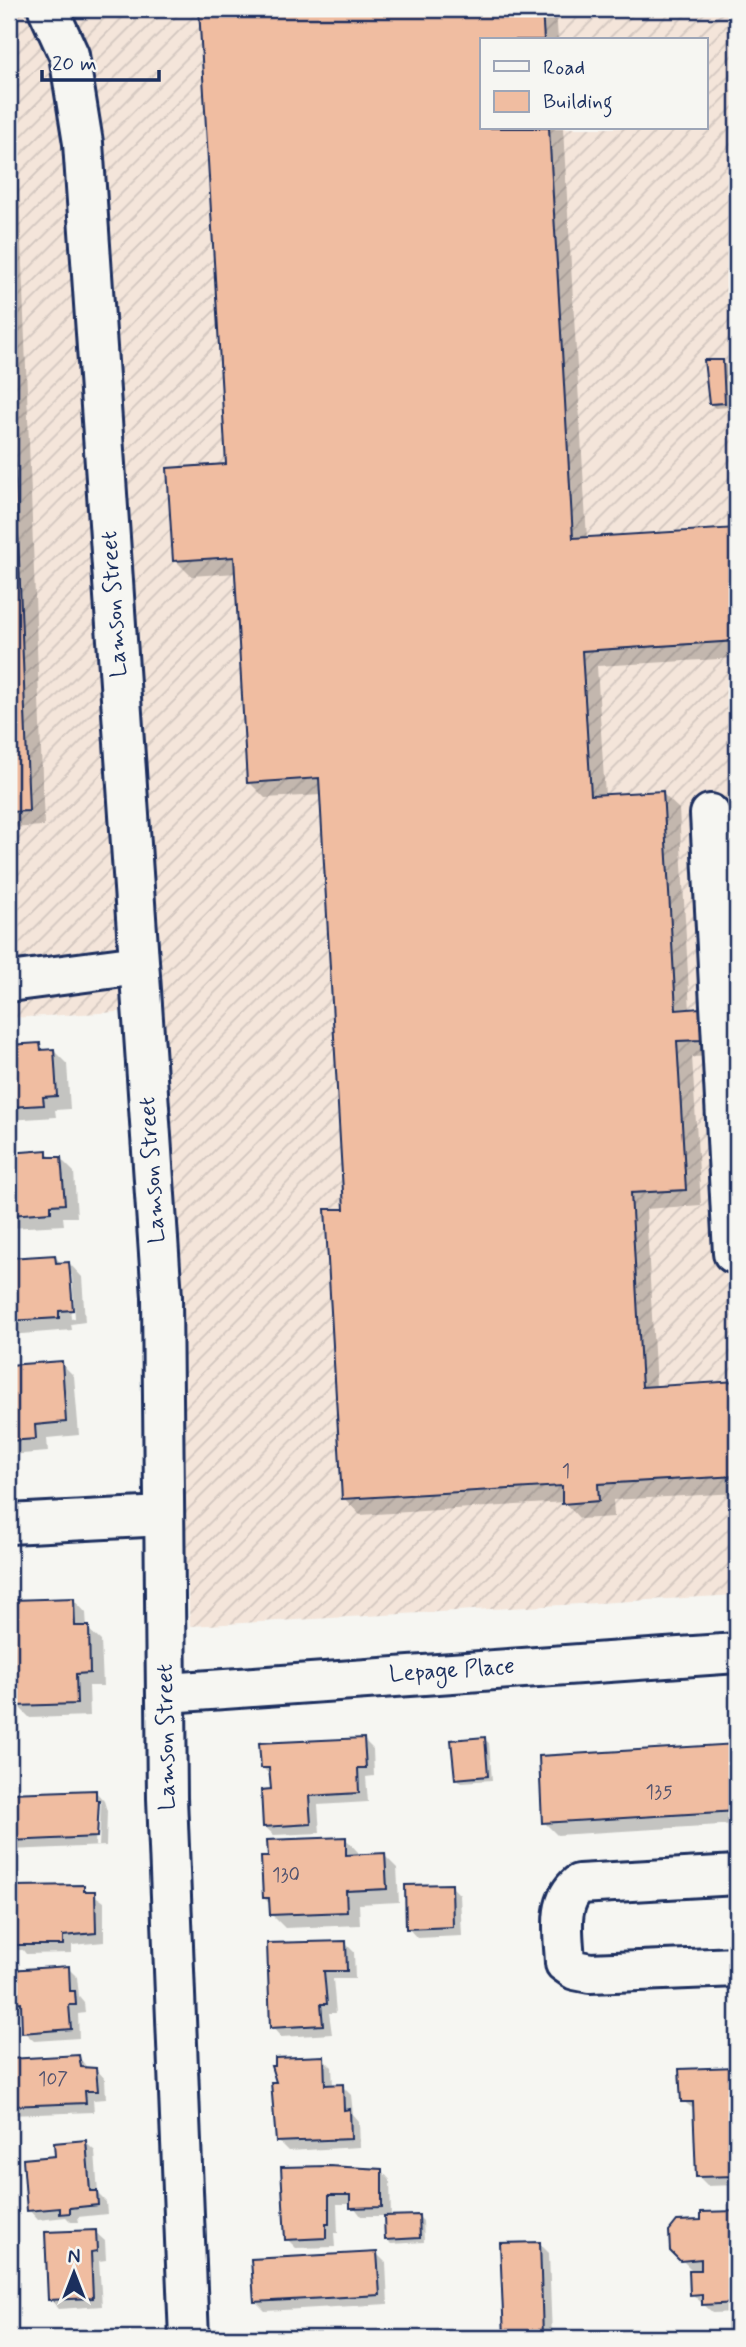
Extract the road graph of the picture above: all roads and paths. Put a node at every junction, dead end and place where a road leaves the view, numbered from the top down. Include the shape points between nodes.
1 (48, 9) edge
2 (710, 814) dead end
3 (139, 965) junction
4 (9, 982) edge
5 (737, 1253) edge
6 (164, 1516) junction
7 (9, 1524) edge
8 (737, 1653) edge
9 (167, 1693) junction
10 (737, 1875) edge
11 (737, 1967) edge
12 (190, 2338) edge

1 - 3 street, Lamson Street via 69,55 83,143
2 - 5 street via 733,1253
3 - 4 street
3 - 6 street, Lamson Street via 162,1297
6 - 7 street
6 - 9 street, Lamson Street
8 - 9 street, Lepage Place
9 - 12 street, Lamson Street via 167,1798
10 - 11 street via 579,1884 568,1893 563,1913 565,1963 575,1970

